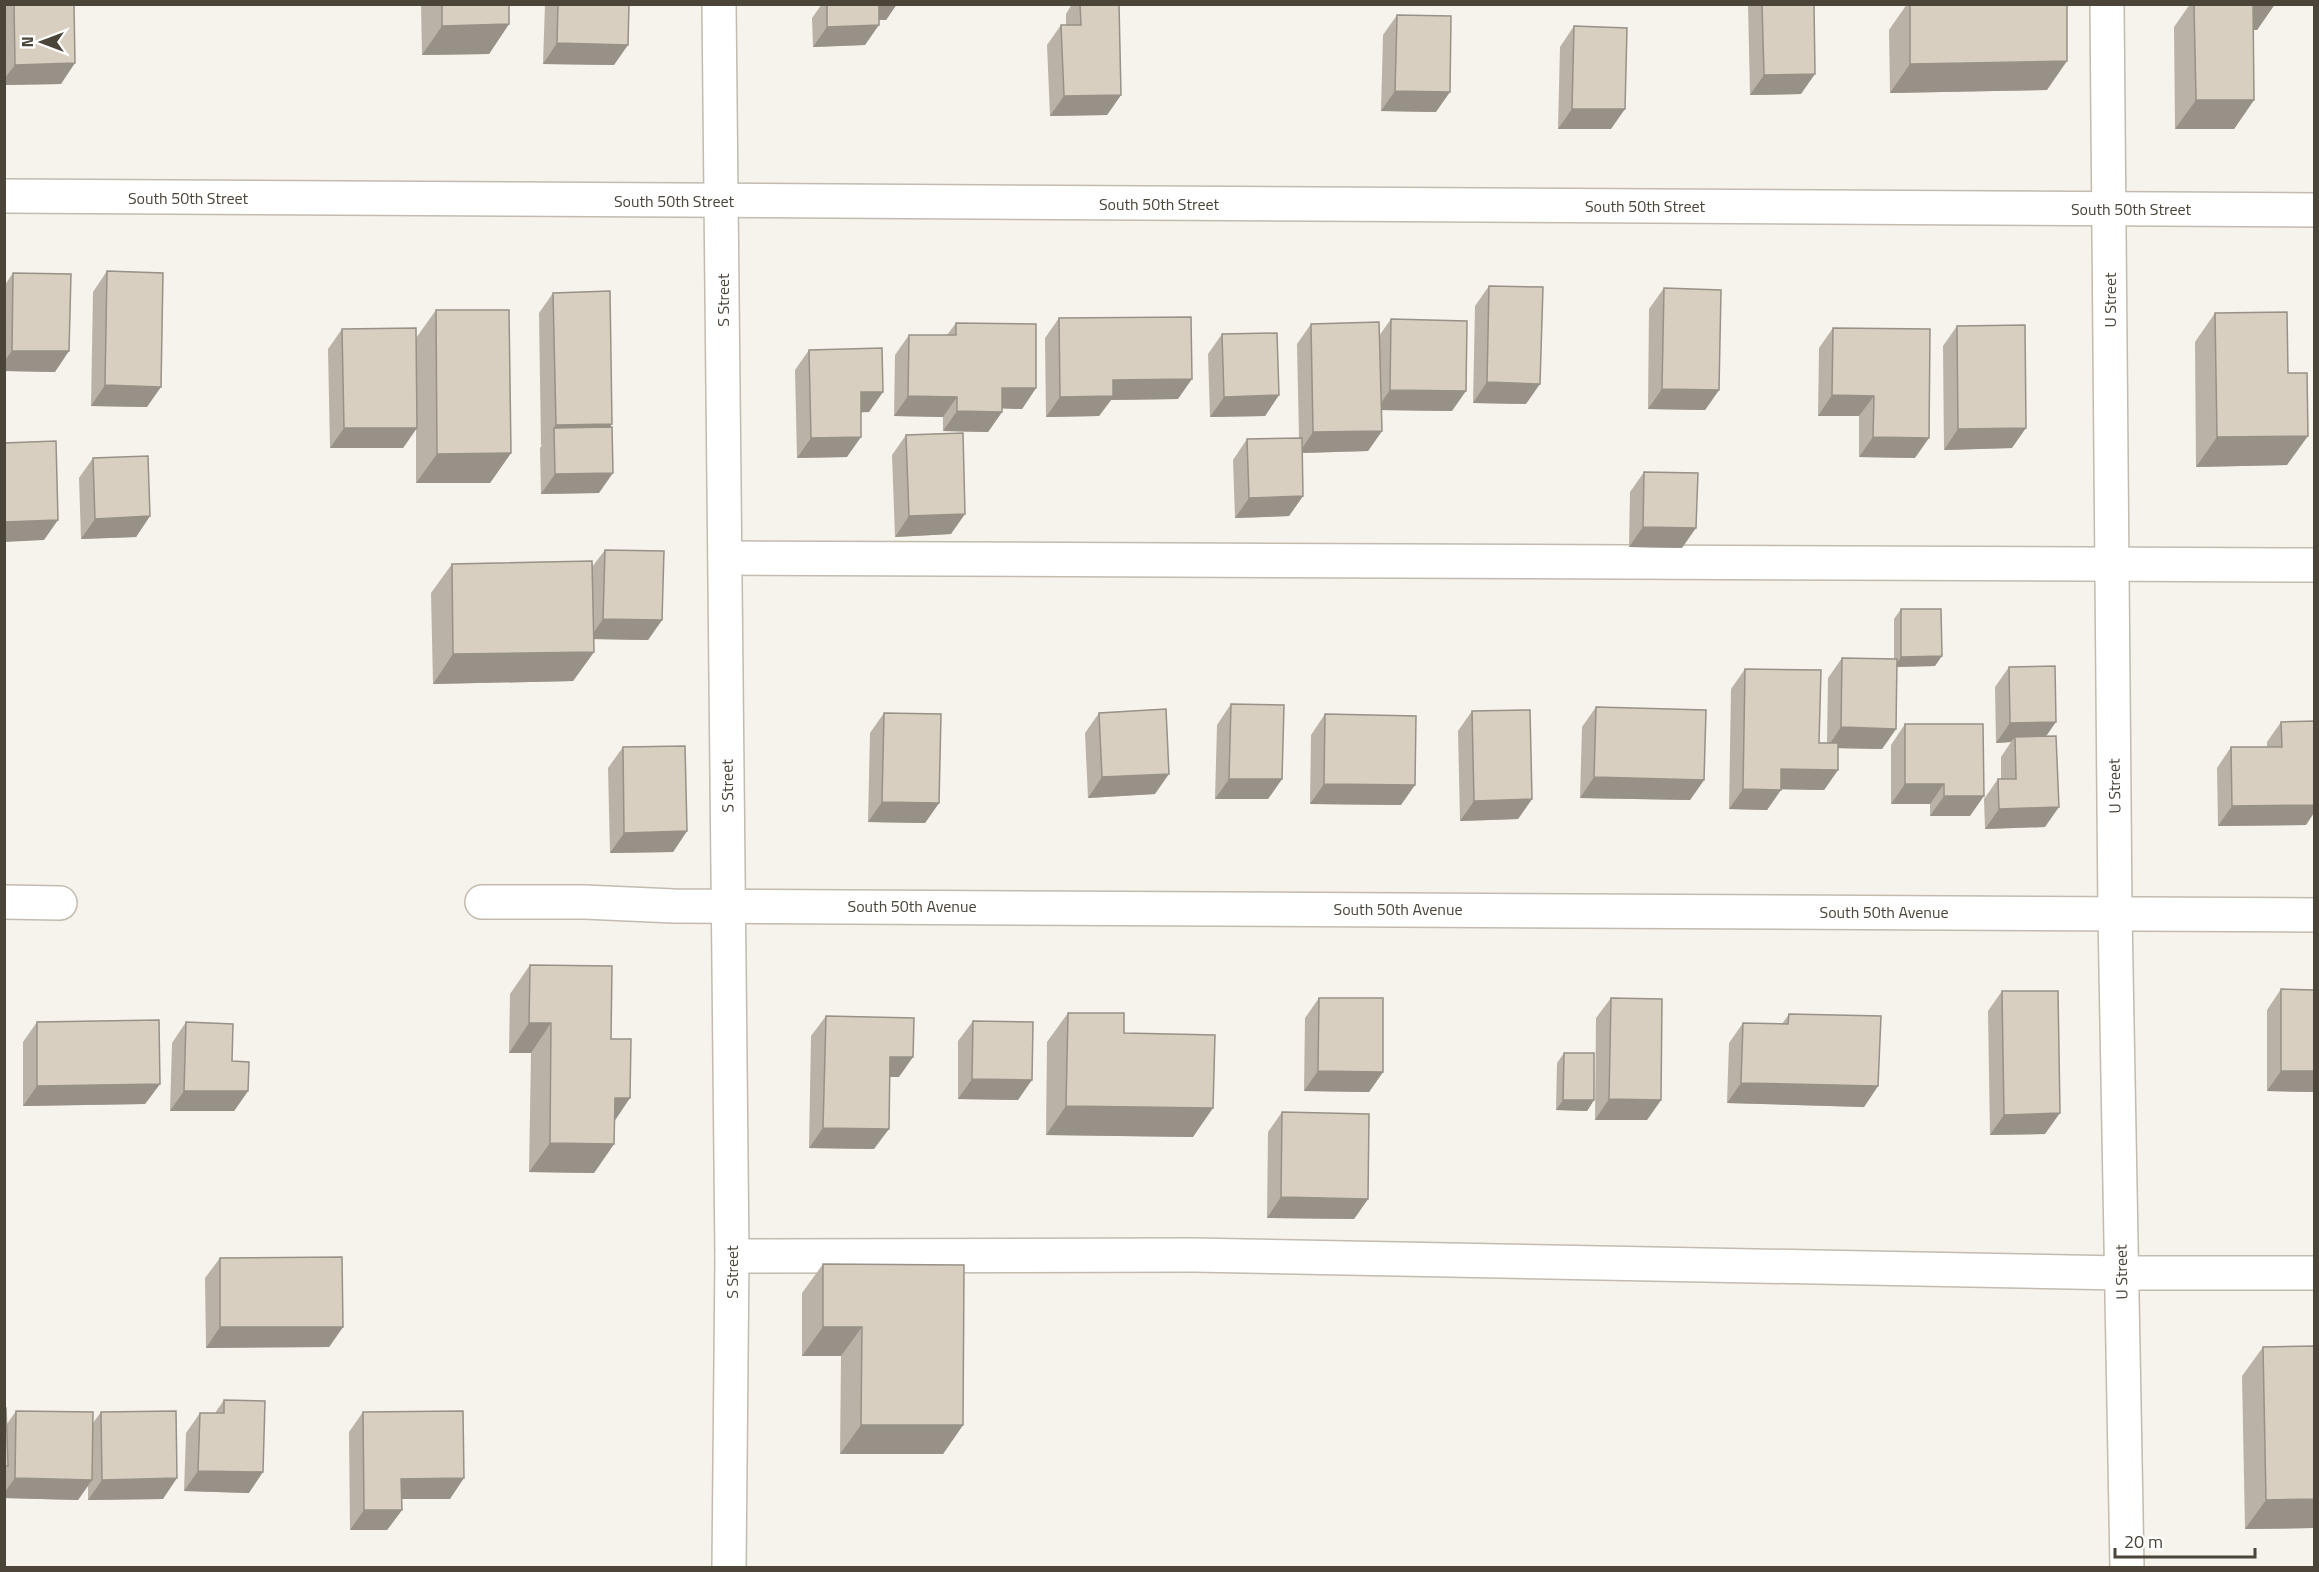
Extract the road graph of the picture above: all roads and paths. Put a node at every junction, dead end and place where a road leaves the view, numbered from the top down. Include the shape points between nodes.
1 (718, 4) edge
2 (2107, 4) edge
3 (4, 196) edge
4 (722, 202) junction
5 (2109, 209) junction
6 (2314, 210) edge
7 (725, 558) junction
8 (2112, 564) junction
9 (2314, 565) edge
10 (4, 902) edge
11 (482, 902) dead end
12 (60, 903) dead end
13 (728, 904) junction
14 (2115, 914) junction
15 (2314, 915) edge
16 (732, 1256) junction
17 (2121, 1273) junction
18 (2314, 1273) edge
19 (729, 1568) edge
20 (2127, 1568) edge

1 - 4 street, S Street
2 - 5 street, U Street
3 - 4 street, South 50th Street
4 - 5 street, South 50th Street
4 - 7 street, S Street
5 - 6 street, South 50th Street
5 - 8 street, U Street
7 - 8 street
7 - 13 street, S Street
8 - 9 street
8 - 14 street, U Street
10 - 12 street
11 - 13 street, South 50th Avenue
13 - 14 street, South 50th Avenue
13 - 16 street, S Street
14 - 15 street, South 50th Avenue
14 - 17 street, U Street
16 - 17 street via 1193,1255
16 - 19 street, S Street
17 - 18 street
17 - 20 street, U Street

